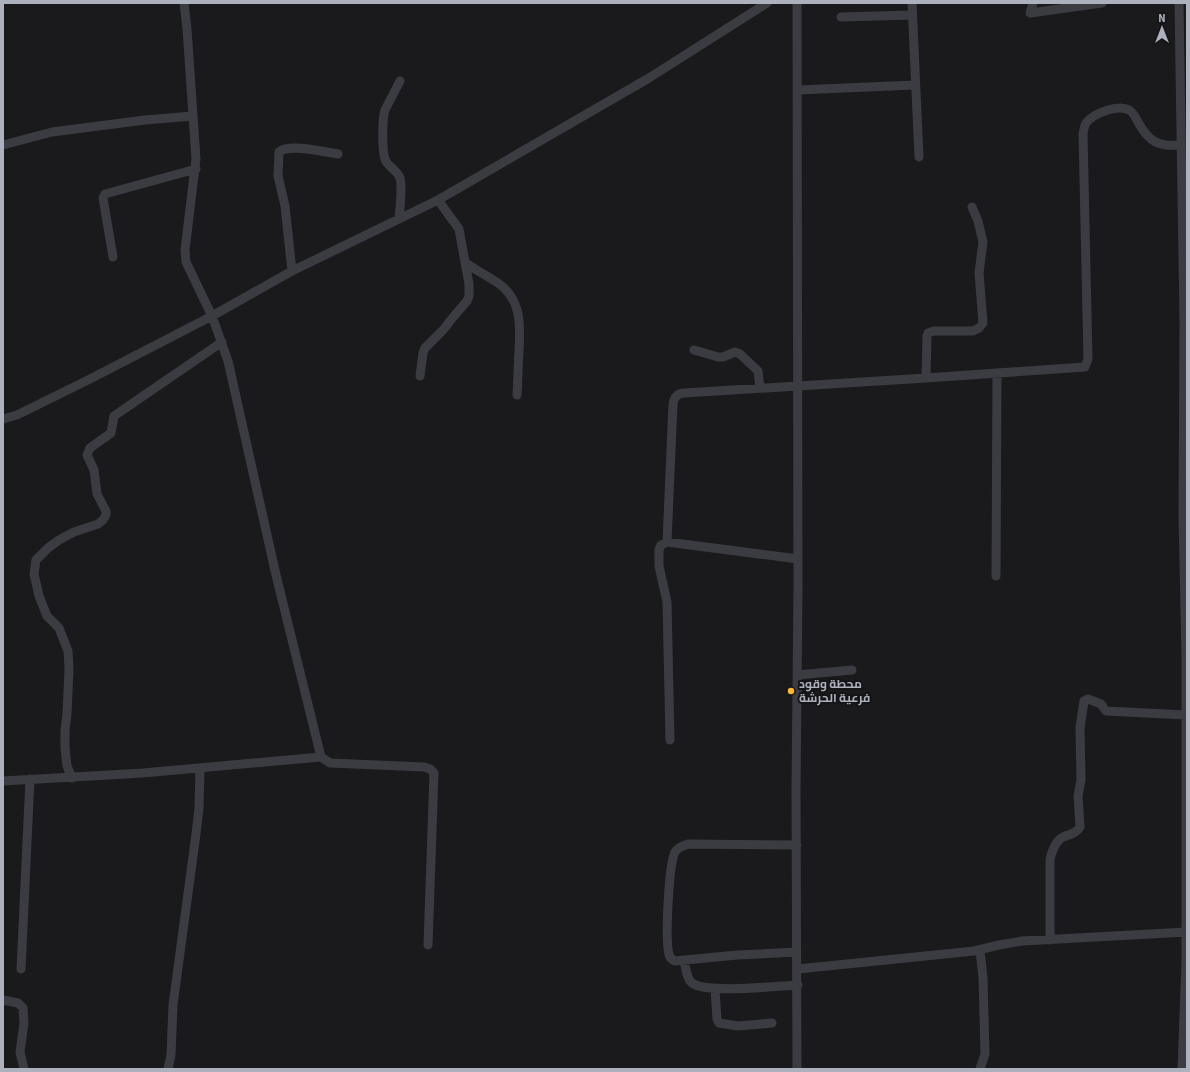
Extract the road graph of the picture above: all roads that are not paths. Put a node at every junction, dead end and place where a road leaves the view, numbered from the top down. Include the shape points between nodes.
1 (184, 3) edge
2 (767, 3) edge
3 (797, 3) edge
4 (912, 3) edge
5 (1033, 3) edge
6 (1102, 3) edge
7 (1179, 3) edge
8 (912, 15) junction
9 (1183, 16) edge
10 (841, 17) dead end
11 (400, 81) dead end
12 (916, 85) junction
13 (798, 90) junction
14 (193, 116) junction
15 (3, 145) edge
16 (1181, 145) junction
17 (338, 154) dead end
18 (919, 157) dead end
19 (196, 169) junction
20 (438, 200) junction
21 (972, 207) dead end
22 (399, 218) junction
23 (113, 257) dead end
24 (465, 262) junction
25 (292, 271) junction
26 (212, 316) junction
27 (222, 342) junction
28 (694, 350) dead end
29 (997, 374) junction
30 (420, 376) dead end
31 (926, 378) junction
32 (798, 386) junction
33 (760, 388) junction
34 (517, 395) dead end
35 (3, 418) edge
36 (1185, 432) edge
37 (667, 542) junction
38 (798, 559) junction
39 (996, 576) dead end
40 (852, 670) dead end
41 (797, 675) junction
42 (1186, 715) edge
43 (670, 740) dead end
44 (321, 757) junction
45 (200, 769) junction
46 (72, 778) junction
47 (30, 779) junction
48 (3, 781) edge
49 (796, 845) junction
50 (1186, 932) edge
51 (1050, 940) junction
52 (428, 945) dead end
53 (980, 950) junction
54 (797, 952) junction
55 (684, 960) junction
56 (1187, 962) edge
57 (21, 968) dead end
58 (798, 969) junction
59 (798, 985) junction
60 (715, 989) junction
61 (3, 1000) edge
62 (772, 1024) dead end
63 (24, 1069) edge
64 (168, 1069) edge
65 (797, 1069) edge
66 (980, 1069) edge
67 (1182, 1069) edge

1 - 14 street
2 - 20 street via 649,78
3 - 13 street
4 - 8 street
5 - 6 street via 1030,13
7 - 9 street
8 - 10 street
8 - 12 street
9 - 16 street
11 - 22 street via 383,115 385,159 400,179
12 - 13 street
12 - 18 street
13 - 32 street
14 - 15 street via 52,132
14 - 19 street
16 - 29 street via 1158,144 1149,138 1129,110 1107,110 1086,123 1083,150 1087,364 1082,368
16 - 36 street
17 - 25 street via 295,148 279,152 278,176
19 - 23 street via 104,194
19 - 26 street via 185,256
20 - 22 street
20 - 24 street via 459,229
21 - 31 street via 983,242 979,273 983,323 973,331 928,333
22 - 25 street
24 - 30 street via 470,293 443,330 425,348
24 - 34 street via 504,288 516,306 520,324
25 - 26 street
26 - 27 street
26 - 35 street via 90,380 17,415
27 - 44 street
27 - 46 street via 114,416 111,433 90,448 87,455 94,470 97,494 106,515 98,524 59,540 36,560 34,574 39,596 47,616 59,628 68,651 65,748 67,766
28 - 33 street via 718,357 735,352 740,354 758,371
29 - 31 street
29 - 39 street
31 - 32 street
32 - 33 street
32 - 38 street
33 - 37 street via 681,393 675,398
36 - 42 street via 1183,516
37 - 38 street
37 - 43 street via 660,546 659,558 666,602
38 - 41 street
40 - 41 street
41 - 49 street
42 - 50 street
42 - 51 street via 1106,711 1101,704 1088,699 1084,701 1080,728 1080,827 1077,832 1059,840 1051,854
44 - 45 street
44 - 52 street via 330,763 424,767 434,773
45 - 46 street
45 - 64 street via 198,814 173,1005
46 - 47 street
47 - 48 street
47 - 57 street
49 - 54 street
49 - 55 street via 688,844 676,851 669,889 668,942 671,958 675,961
50 - 51 street
50 - 56 street
51 - 53 street via 999,944
53 - 58 street
53 - 66 street via 985,1054
54 - 55 street
54 - 58 street
55 - 60 street via 691,982 699,987
56 - 67 street
58 - 59 street
59 - 60 street
59 - 65 street
60 - 62 street via 719,1023 738,1026
61 - 63 street via 18,1003 24,1008 20,1052

